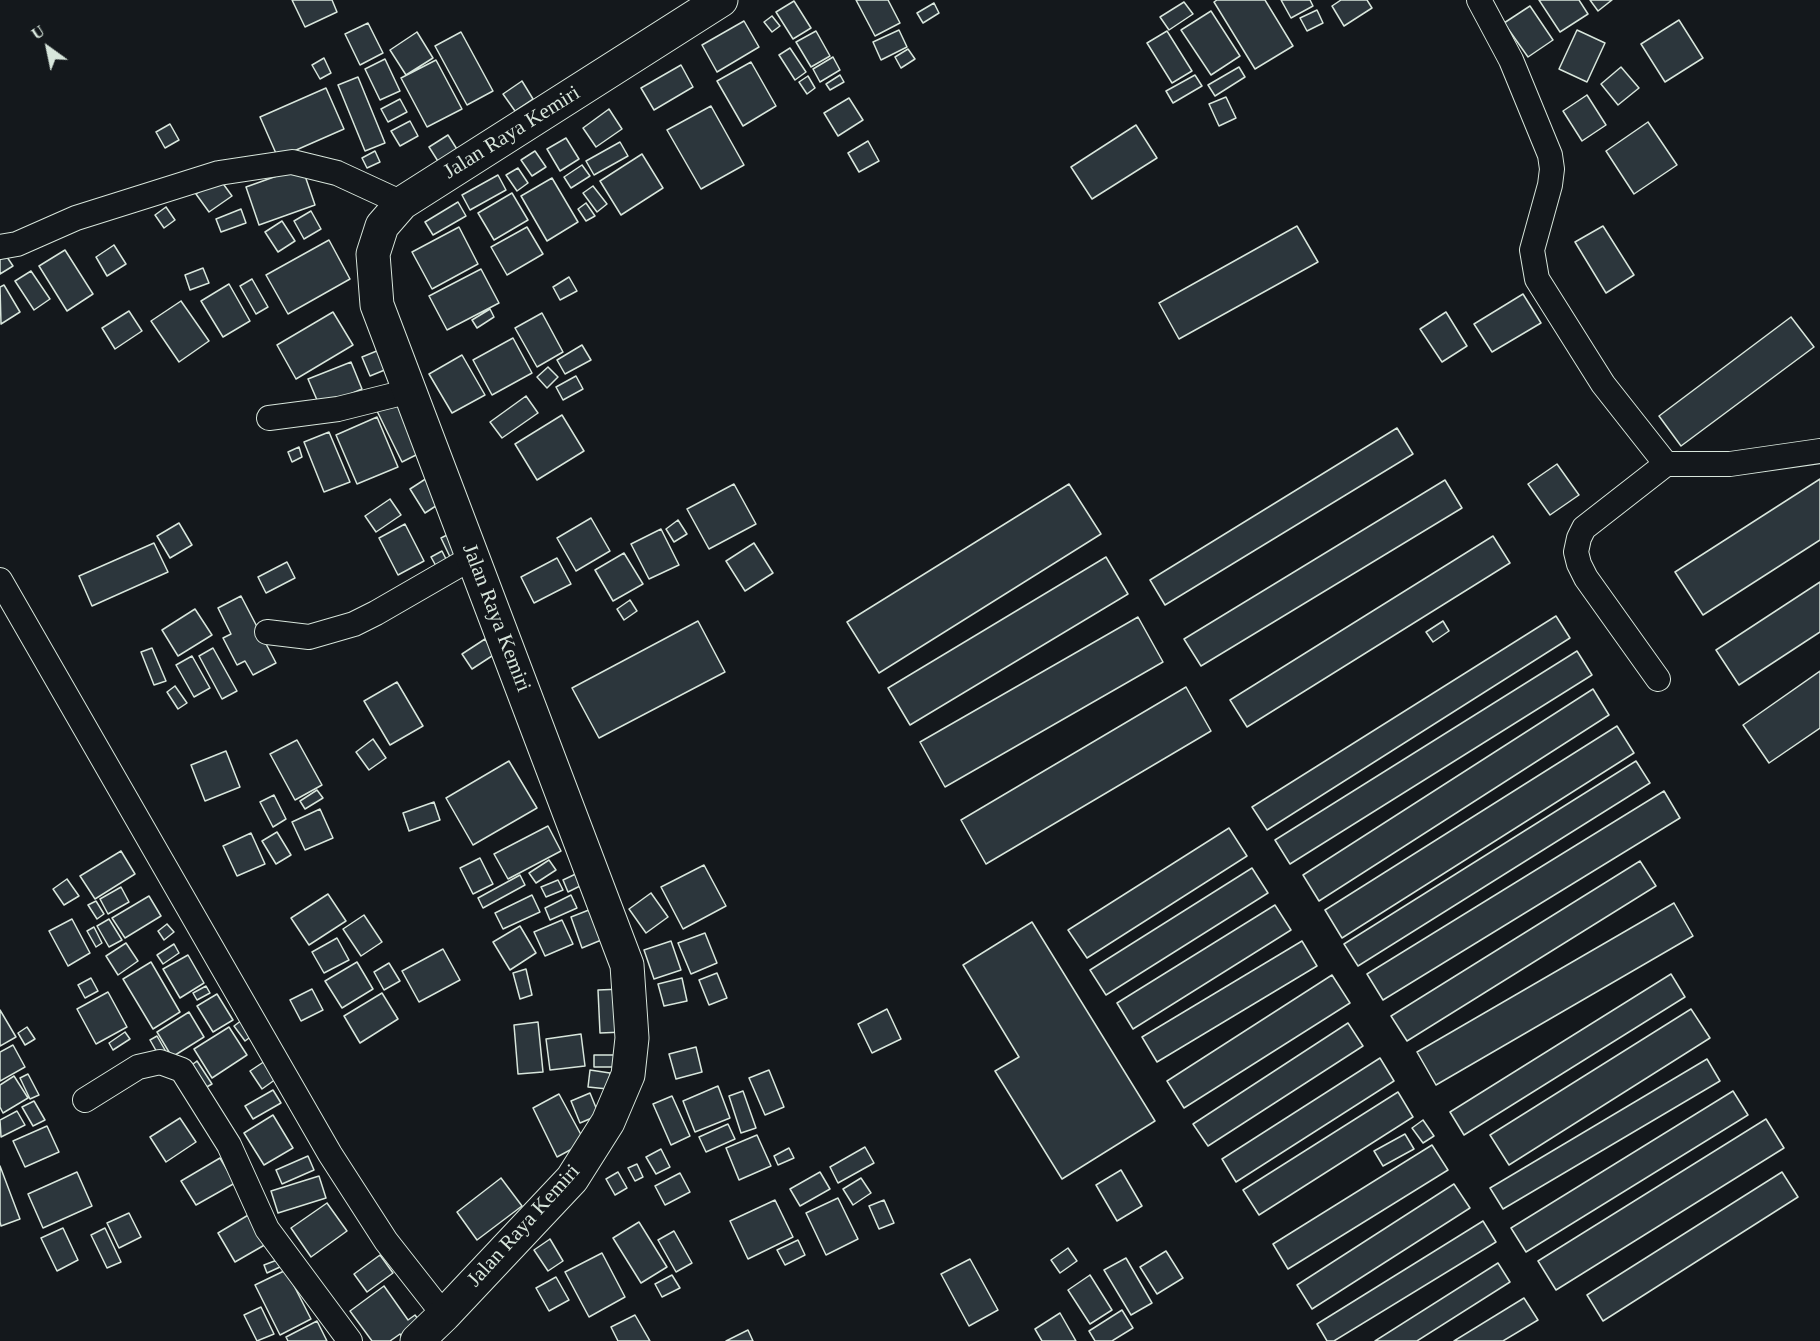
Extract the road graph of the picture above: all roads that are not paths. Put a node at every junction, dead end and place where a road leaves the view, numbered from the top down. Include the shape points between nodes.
1 (721, 0) edge
2 (1479, 0) edge
3 (402, 203) junction
4 (0, 247) edge
5 (410, 391) junction
6 (269, 418) dead end
7 (1820, 451) edge
8 (1666, 464) junction
9 (473, 557) junction
10 (0, 580) edge
11 (267, 632) dead end
12 (1658, 679) dead end
13 (85, 1100) dead end
14 (428, 1333) edge
15 (350, 1341) edge

1 - 3 street, Jalan Raya Kemiri
2 - 8 street via 1511,60 1550,155 1550,185 1532,250 1536,279 1603,384
3 - 4 street via 338,173 292,162 219,173 76,218 17,244
3 - 5 street, Jalan Raya Kemiri via 382,226 373,254 377,305
5 - 6 street via 338,409
5 - 9 street, Jalan Raya Kemiri
7 - 8 street via 1730,464
8 - 12 street via 1584,528 1576,552 1586,578
9 - 11 street via 354,624 309,637
9 - 14 street, Jalan Raya Kemiri via 627,965 632,1038 628,1075 608,1122 572,1179
10 - 14 street via 330,1154 386,1241
13 - 15 street via 138,1067 160,1062 182,1070 229,1145 267,1229

